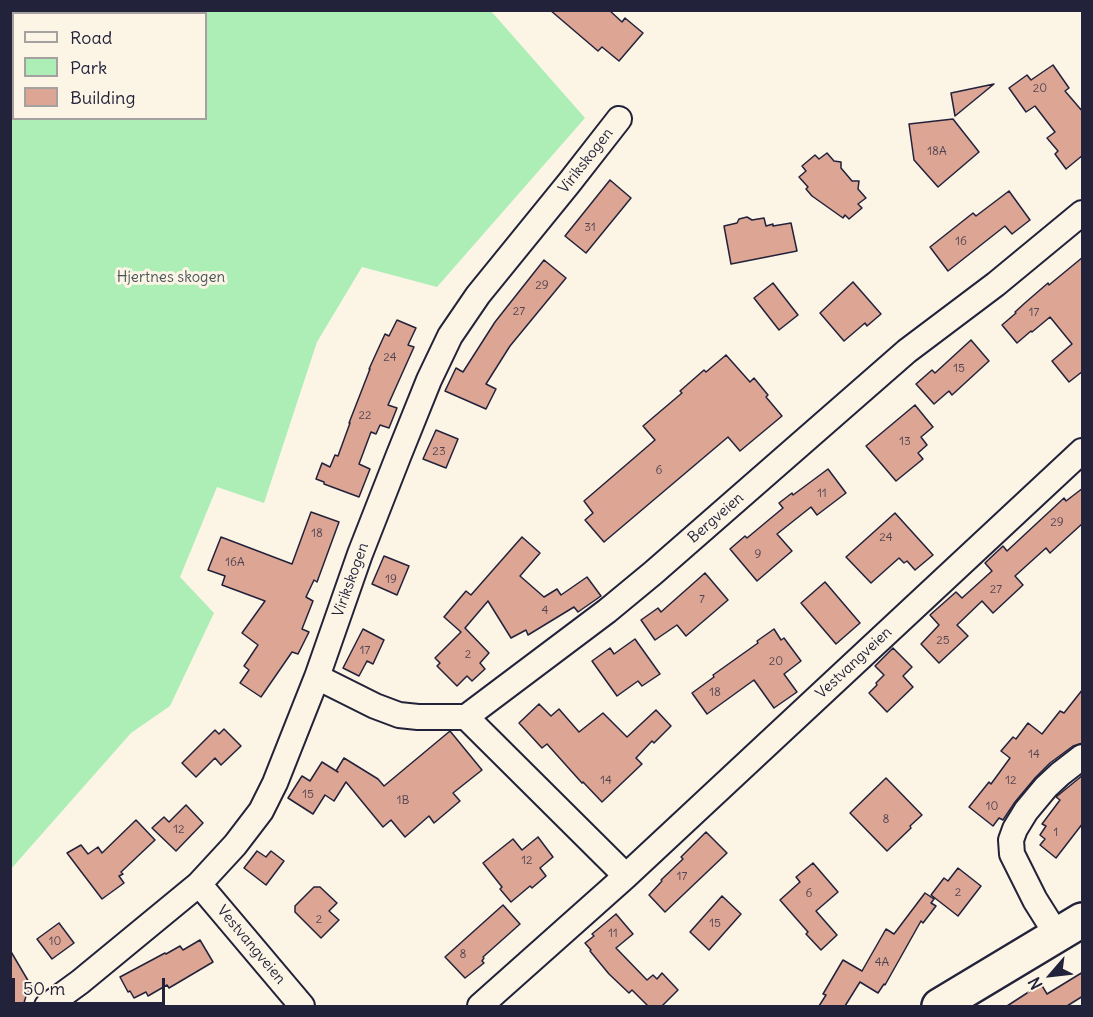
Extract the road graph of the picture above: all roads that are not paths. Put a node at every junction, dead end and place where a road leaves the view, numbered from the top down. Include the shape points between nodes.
1 (619, 119) dead end
2 (1083, 213) edge
3 (1083, 451) edge
4 (317, 677) junction
5 (466, 717) junction
6 (1083, 756) edge
7 (626, 876) junction
8 (199, 884) junction
9 (1070, 928) edge
10 (47, 1006) edge
11 (302, 1006) edge
12 (480, 1006) edge
13 (939, 1006) edge

1 - 4 street, Virikskogen via 478,295 450,336 360,554
2 - 5 street, Bergveien via 907,351 608,611
3 - 7 street, Vestvangveien
4 - 5 street via 399,715
4 - 8 street, Virikskogen via 261,812
5 - 7 street
6 - 9 street via 1046,787 1026,811 1011,840 1012,854 1035,900
7 - 12 street, Vestvangveien
8 - 10 street, Virikskogen
8 - 11 street, Vestvangveien
9 - 13 main road

